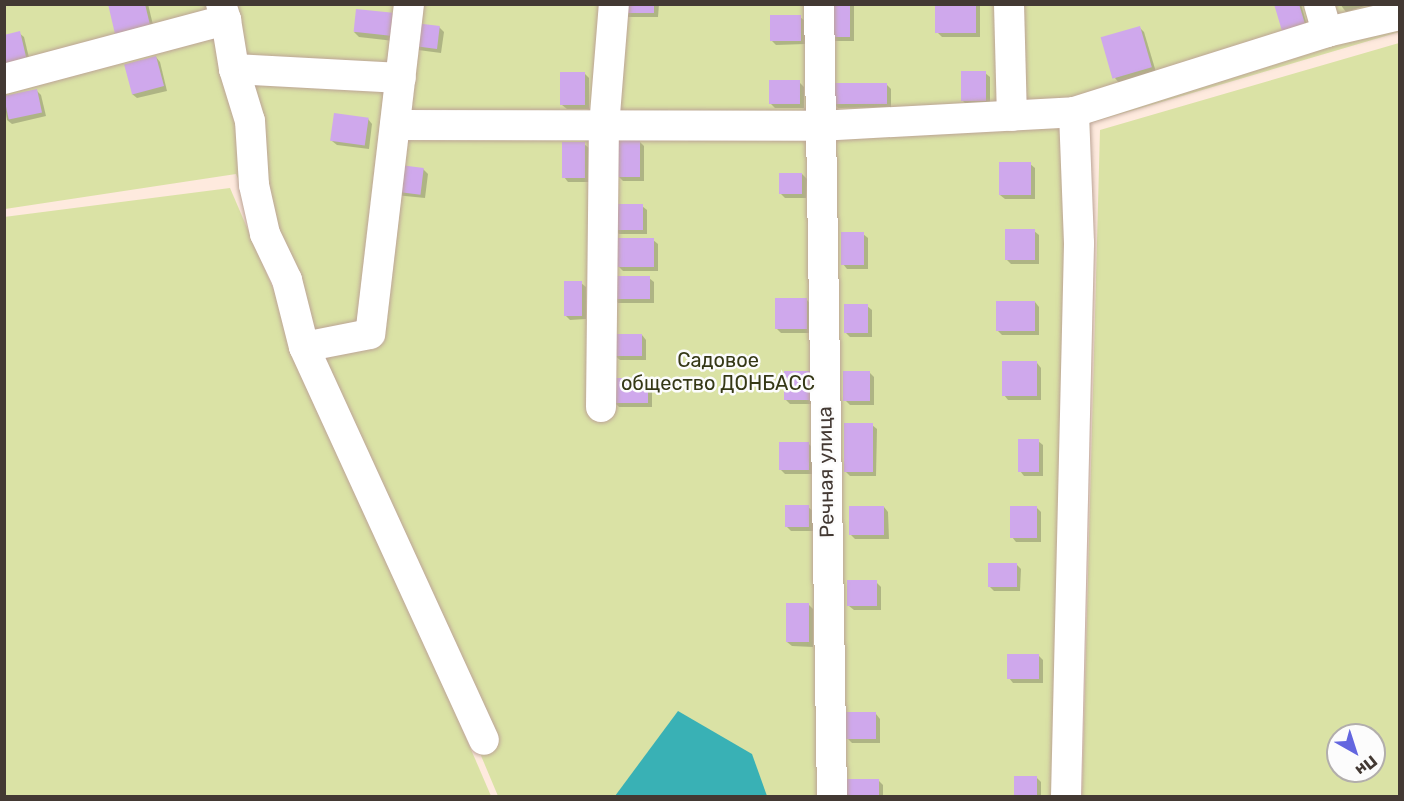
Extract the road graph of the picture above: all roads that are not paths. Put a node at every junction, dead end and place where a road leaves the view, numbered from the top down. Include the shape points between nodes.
1 (409, 4) edge
2 (614, 4) edge
3 (819, 4) edge
4 (1009, 4) edge
5 (224, 12) edge
6 (1400, 15) edge
7 (1323, 18) edge
8 (234, 69) junction
9 (401, 78) junction
10 (4, 79) edge
11 (1074, 112) junction
12 (1012, 116) junction
13 (395, 125) junction
14 (819, 126) junction
15 (604, 127) junction
16 (304, 347) junction
17 (601, 407) dead end
18 (484, 740) dead end
19 (832, 796) edge
20 (1066, 796) edge

1 - 9 street
2 - 15 street
3 - 14 street, Речная улица
4 - 12 street
5 - 8 street
5 - 10 street
6 - 7 street
7 - 11 street
8 - 9 street
8 - 16 street via 250,121 254,185 265,234 287,280
9 - 13 street
11 - 12 street
11 - 20 street via 1079,243
12 - 14 street
13 - 15 street
13 - 16 street via 370,334
14 - 15 street
14 - 19 street, Речная улица
15 - 17 street
16 - 18 street

